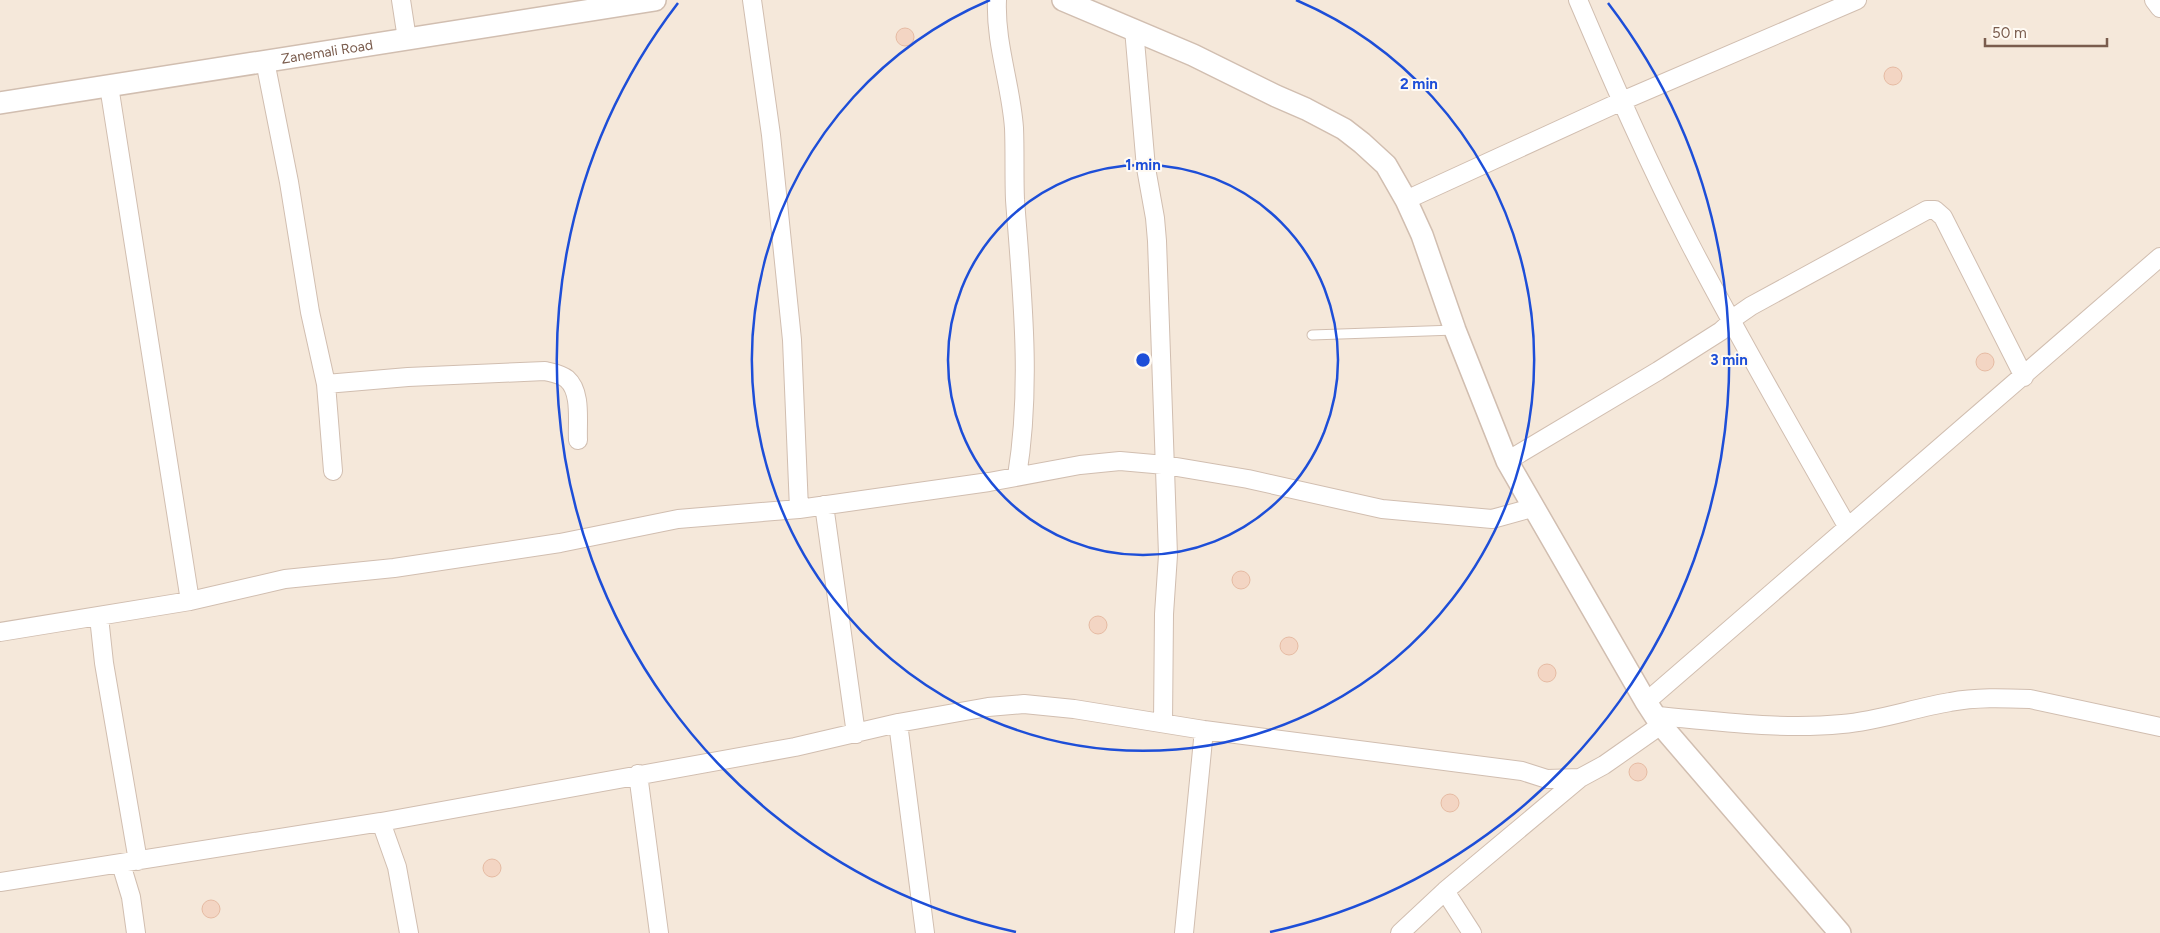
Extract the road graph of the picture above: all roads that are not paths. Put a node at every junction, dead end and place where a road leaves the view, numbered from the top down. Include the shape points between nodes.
1 (401, 0) edge
2 (655, 0) edge
3 (752, 0) edge
4 (997, 0) edge
5 (1063, 0) edge
6 (1578, 0) edge
7 (1857, 0) edge
8 (2154, 0) edge
9 (2160, 8) edge
10 (1134, 29) junction
11 (407, 39) junction
12 (265, 61) junction
13 (109, 86) junction
14 (1622, 101) junction
15 (0, 103) edge
16 (1406, 200) junction
17 (2160, 257) edge
18 (1731, 321) junction
19 (1455, 330) junction
20 (1312, 335) dead end
21 (2024, 377) junction
22 (326, 384) junction
23 (578, 440) dead end
24 (1507, 461) junction
25 (1165, 465) junction
26 (332, 471) dead end
27 (1017, 476) junction
28 (824, 504) junction
29 (1532, 508) junction
30 (799, 509) junction
31 (1847, 526) junction
32 (190, 601) junction
33 (99, 617) junction
34 (0, 632) edge
35 (1654, 715) junction
36 (898, 723) junction
37 (1162, 723) junction
38 (2160, 728) edge
39 (1204, 730) junction
40 (856, 734) junction
41 (638, 774) junction
42 (1580, 778) junction
43 (381, 822) junction
44 (130, 862) junction
45 (0, 882) edge
46 (1445, 891) junction
47 (136, 933) edge
48 (409, 933) edge
49 (659, 933) edge
50 (925, 933) edge
51 (1184, 933) edge
52 (1400, 933) edge
53 (1472, 933) edge
54 (1840, 933) edge

1 - 11 street
2 - 11 street, Zanemali Road
3 - 30 street via 771,135 792,340
4 - 27 street via 1014,128 1013,173 1022,301 1025,394
5 - 10 street
6 - 14 street
7 - 14 street
8 - 9 street
10 - 16 street via 1344,129 1386,165
10 - 25 street via 1146,168 1157,241
11 - 12 street, Zanemali Road
12 - 13 street, Zanemali Road
12 - 22 street
13 - 15 street, Zanemali Road
13 - 32 street
14 - 16 street
14 - 18 street
16 - 19 street
17 - 21 street
18 - 21 street via 1918,213 1935,210 1943,217
18 - 24 street via 1721,331 1658,371
18 - 31 street
19 - 20 lane
19 - 24 street
21 - 31 street
22 - 23 street via 545,371 562,376 574,390
22 - 26 street
24 - 29 street
25 - 27 street via 1120,461
25 - 29 street via 1248,479 1382,510 1492,519
25 - 37 street via 1168,555
27 - 28 street
28 - 30 street
28 - 40 street
29 - 35 street
30 - 32 street via 678,519 541,546 285,580
31 - 35 street
32 - 33 street
33 - 34 street
33 - 44 street
35 - 38 street via 1756,726 1813,726 1875,720 1974,698 2030,699
35 - 42 street via 1604,765
35 - 54 street
36 - 37 street via 1024,704
36 - 40 street
36 - 50 street
37 - 39 street
39 - 42 street via 1522,771 1547,779
39 - 51 street
40 - 41 street
41 - 43 street
41 - 49 street
42 - 46 street
43 - 44 street
43 - 48 street via 397,867
44 - 45 street
44 - 47 street
46 - 52 street
46 - 53 street

